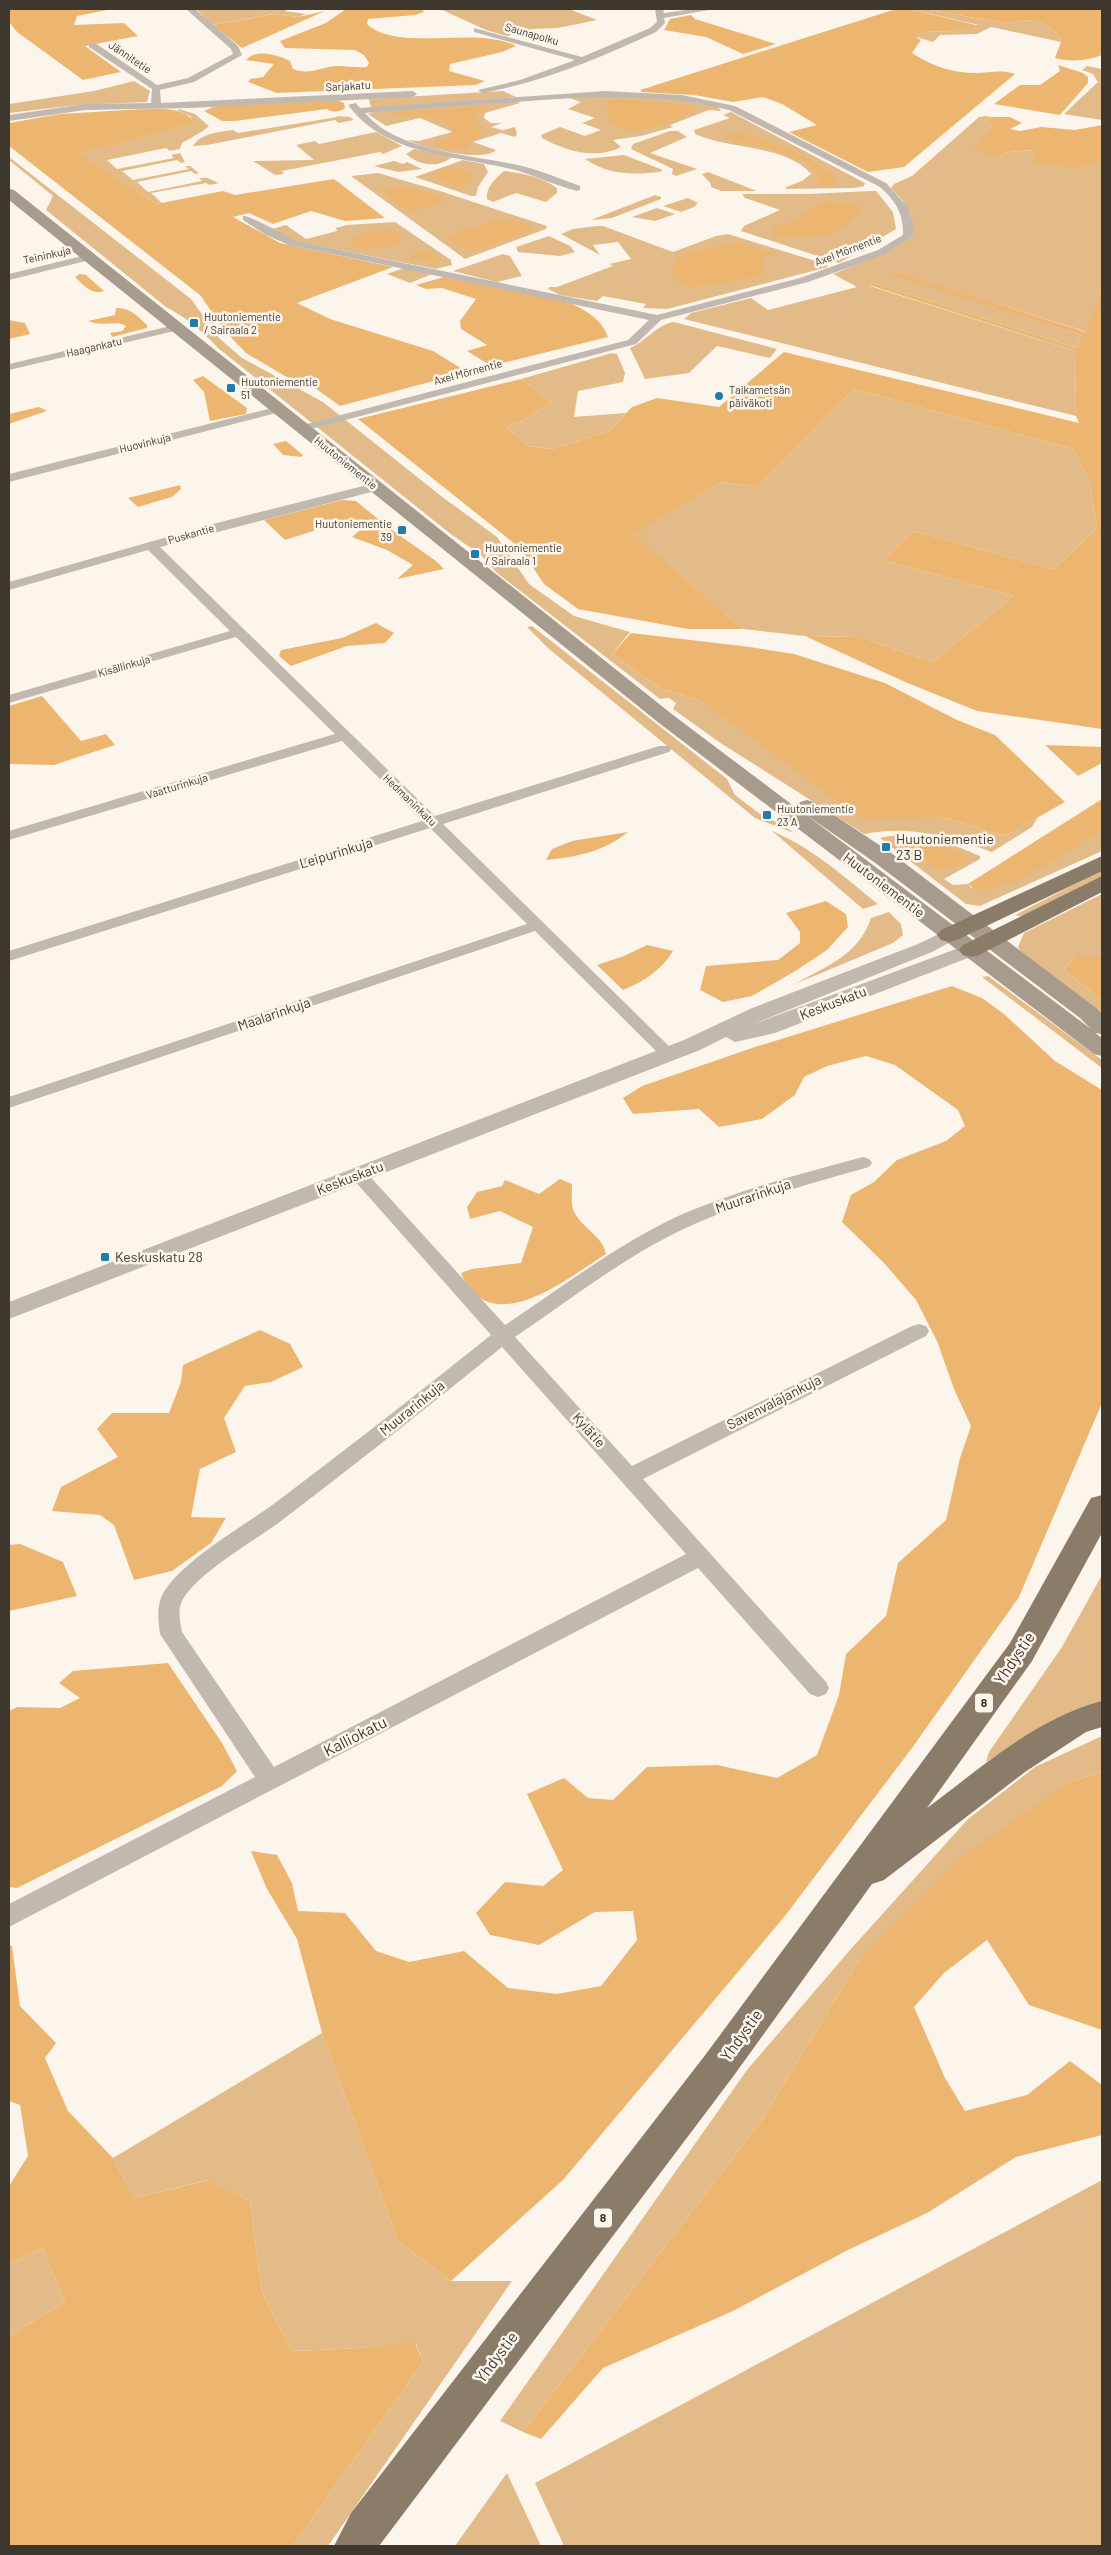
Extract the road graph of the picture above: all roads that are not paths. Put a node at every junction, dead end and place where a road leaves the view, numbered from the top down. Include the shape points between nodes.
1 (190, 9) edge
2 (710, 9) edge
3 (660, 12) edge
4 (477, 30) dead end
5 (92, 45) dead end
6 (581, 59) junction
7 (156, 88) junction
8 (474, 90) dead end
9 (420, 93) dead end
10 (346, 98) junction
11 (156, 106) junction
12 (358, 111) junction
13 (9, 118) edge
14 (9, 187) edge
15 (577, 188) dead end
16 (9, 192) edge
17 (27, 206) junction
18 (247, 218) dead end
19 (90, 257) junction
20 (9, 277) edge
21 (657, 318) junction
22 (179, 327) junction
23 (9, 367) edge
24 (280, 409) junction
25 (303, 428) junction
26 (9, 478) edge
27 (375, 487) junction
28 (151, 546) junction
29 (9, 586) edge
30 (240, 632) junction
31 (9, 699) edge
32 (666, 719) junction
33 (345, 736) junction
34 (664, 749) dead end
35 (433, 822) junction
36 (9, 836) edge
37 (1102, 863) edge
38 (1102, 883) edge
39 (538, 925) junction
40 (972, 925) junction
41 (949, 935) junction
42 (992, 940) junction
43 (971, 950) junction
44 (9, 956) edge
45 (1102, 1027) edge
46 (692, 1045) junction
47 (1102, 1049) edge
48 (669, 1054) junction
49 (9, 1103) edge
50 (863, 1163) dead end
51 (359, 1174) junction
52 (9, 1311) edge
53 (920, 1331) dead end
54 (504, 1335) junction
55 (630, 1476) junction
56 (1102, 1506) edge
57 (701, 1556) junction
58 (818, 1688) dead end
59 (1102, 1714) edge
60 (270, 1780) junction
61 (847, 1888) junction
62 (9, 1916) edge
63 (355, 2546) edge

1 - 7 street via 235,48 238,55 191,80
2 - 3 street
3 - 6 street via 661,23 653,30
4 - 6 street, Saunapolku
5 - 7 street, Jännitetie
6 - 8 street via 512,85
7 - 11 street
9 - 10 street, Sarjakatu
10 - 11 street, Sarjakatu
10 - 12 street
11 - 13 street, Sarjakatu via 85,107
12 - 15 street via 382,132 417,148 512,167
12 - 21 street, Axel Mörnentie via 583,94 633,94 705,101 732,108 883,185 896,195 910,221 908,236 882,252 804,280
14 - 17 main road, Huutoniementie
16 - 17 main road, Huutoniementie
17 - 19 main road, Huutoniementie
18 - 21 street via 293,243
19 - 20 street, Teininkuja
19 - 22 main road, Huutoniementie
21 - 25 street, Axel Mörnentie via 632,342
22 - 23 street, Haagankatu
22 - 24 main road, Huutoniementie
24 - 25 main road, Huutoniementie
24 - 26 street, Huovinkuja
25 - 27 main road, Huutoniementie
27 - 28 street, Puskantie
27 - 32 main road, Huutoniementie
28 - 29 street, Puskantie
28 - 30 street, Hedmaninkatu
30 - 31 street, Kisällinkuja
30 - 33 street, Hedmaninkatu
32 - 40 main road, Huutoniementie via 764,776 882,857
32 - 41 main road, Huutoniementie
33 - 35 street, Hedmaninkatu
33 - 36 street, Vaatturinkuja
34 - 35 street, Leipurinkuja
35 - 39 street, Hedmaninkatu
35 - 44 street, Leipurinkuja
37 - 40 highway
38 - 42 highway
39 - 48 street, Hedmaninkatu
39 - 49 street, Maalarinkuja
40 - 41 highway
40 - 42 main road, Huutoniementie
41 - 43 main road, Huutoniementie
41 - 46 street, Keskuskatu via 925,948 757,1014
42 - 43 highway
42 - 45 main road, Huutoniementie
43 - 46 street, Keskuskatu via 768,1028
43 - 47 main road, Huutoniementie
46 - 48 street, Keskuskatu
48 - 51 street, Keskuskatu
50 - 54 street, Muurarinkuja via 766,1190 683,1221 630,1251
51 - 52 street, Keskuskatu
51 - 54 street, Kylätie
53 - 55 street, Savenvalajankuja
54 - 55 street, Kylätie
54 - 60 street, Muurarinkuja via 363,1448 231,1544 189,1578 173,1596 168,1614 171,1634
55 - 57 street, Kylätie
56 - 61 highway, Yhdystie / 8 via 1021,1652
57 - 58 street, Kylätie
57 - 60 street, Kalliokatu
59 - 61 highway via 1076,1722 1013,1762
60 - 62 street, Kalliokatu
61 - 63 highway, Yhdystie / 8 via 719,2066

